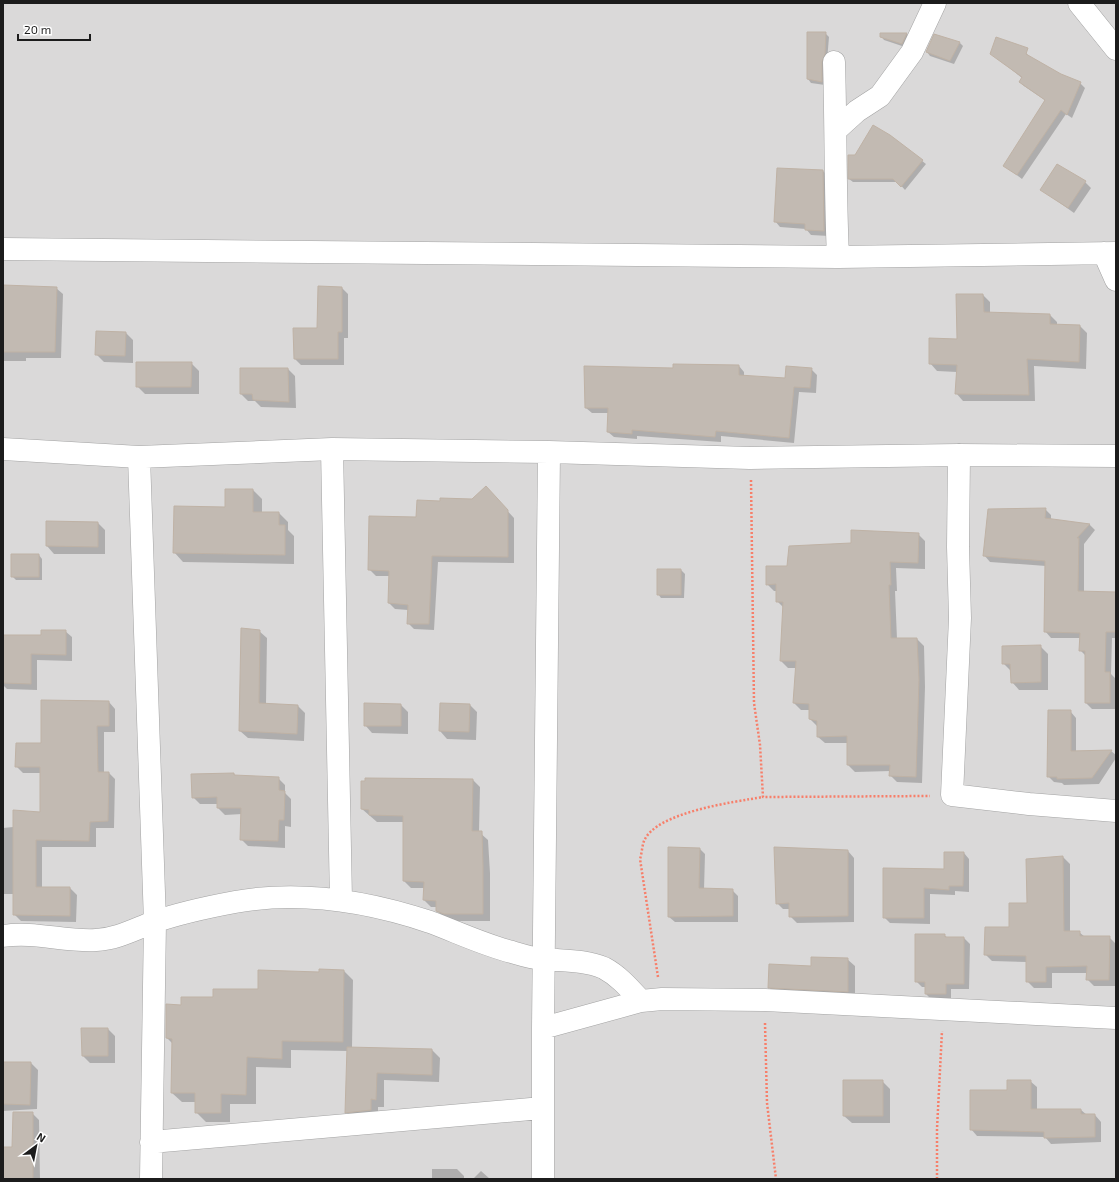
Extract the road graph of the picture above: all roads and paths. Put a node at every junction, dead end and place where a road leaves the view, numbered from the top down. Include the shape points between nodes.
1 (935, 3) edge
2 (1078, 3) edge
3 (1116, 49) edge
4 (834, 62) dead end
5 (836, 130) junction
6 (3, 249) edge
7 (1110, 253) edge
8 (838, 257) junction
9 (1116, 280) edge
10 (3, 449) edge
11 (332, 449) junction
12 (549, 452) junction
13 (959, 455) junction
14 (1116, 456) edge
15 (139, 457) junction
16 (750, 458) junction
17 (952, 795) junction
18 (762, 798) junction
19 (1116, 811) edge
20 (341, 900) junction
21 (155, 922) junction
22 (3, 936) edge
23 (543, 959) junction
24 (651, 1000) junction
25 (765, 1000) junction
26 (944, 1009) junction
27 (1116, 1018) edge
28 (543, 1028) junction
29 (542, 1108) junction
30 (151, 1142) junction
31 (150, 1179) edge
32 (543, 1179) edge
33 (776, 1179) edge
34 (937, 1179) edge

1 - 5 street via 912,52 880,96 856,111
2 - 3 street
4 - 5 street
5 - 8 street
6 - 8 street
7 - 8 street
7 - 9 street
10 - 15 street
11 - 12 street
11 - 15 street
11 - 20 street
12 - 16 street
12 - 23 street
13 - 14 street
13 - 16 street
13 - 17 street via 960,618
15 - 21 street
16 - 18 path via 754,703 760,745
17 - 18 path
17 - 19 street
18 - 24 path via 715,805 683,815 660,824 644,840 640,859
20 - 21 street via 303,896 270,897 235,902
20 - 23 street via 429,922 510,952
21 - 22 street via 127,934 97,940 21,933
21 - 30 street
23 - 24 street via 578,962 605,969
23 - 28 street
24 - 25 street
24 - 28 street
25 - 26 street
25 - 33 path via 766,1102
26 - 27 street
26 - 34 path via 937,1129
28 - 29 street
29 - 30 street
29 - 32 street
30 - 31 street

